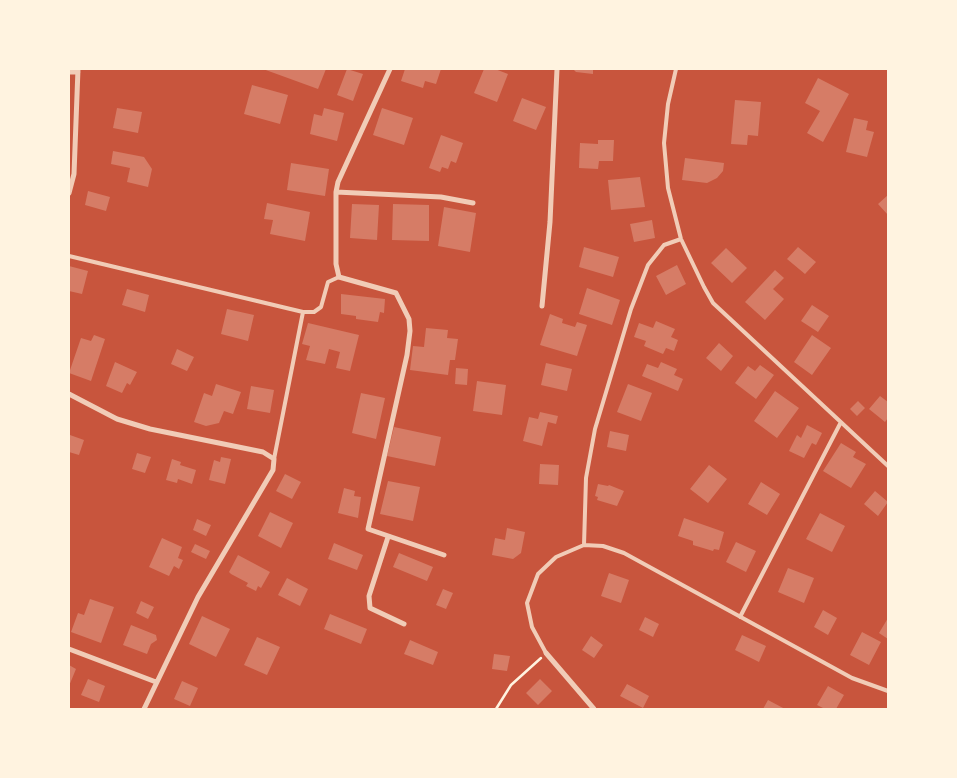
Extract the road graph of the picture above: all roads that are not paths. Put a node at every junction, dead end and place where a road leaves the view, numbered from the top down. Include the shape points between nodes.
1 (390, 69) edge
2 (557, 69) edge
3 (676, 69) edge
4 (78, 70) edge
5 (69, 72) edge
6 (336, 192) junction
7 (69, 193) edge
8 (473, 203) dead end
9 (681, 239) junction
10 (69, 256) edge
11 (339, 277) junction
12 (542, 306) dead end
13 (303, 312) junction
14 (69, 394) edge
15 (841, 422) junction
16 (274, 459) junction
17 (888, 466) edge
18 (388, 537) junction
19 (584, 545) junction
20 (444, 555) dead end
21 (740, 618) junction
22 (404, 624) dead end
23 (69, 649) edge
24 (546, 653) joint
25 (156, 682) junction
26 (888, 691) edge
27 (144, 709) edge
28 (594, 709) edge

1 - 6 street
2 - 12 street via 550,222
3 - 9 lane via 664,144 668,188
4 - 5 street
4 - 7 street via 74,174
6 - 8 street via 441,197
6 - 11 street via 336,264
9 - 15 lane via 713,303
9 - 19 lane via 664,245 648,265 631,309 586,478
10 - 13 lane
11 - 13 lane via 328,282 321,307 314,312
11 - 18 street via 396,293 409,319 407,355 368,529
13 - 16 lane
14 - 16 street via 117,419 263,452
15 - 17 lane
15 - 21 lane
16 - 25 street via 272,470 198,597
18 - 20 street
18 - 22 street via 368,596 370,608
19 - 21 lane via 603,546 624,553
19 - 24 lane via 556,556 538,574 527,603 532,627
21 - 26 lane via 852,678
23 - 25 street
24 - 28 street
25 - 27 street

